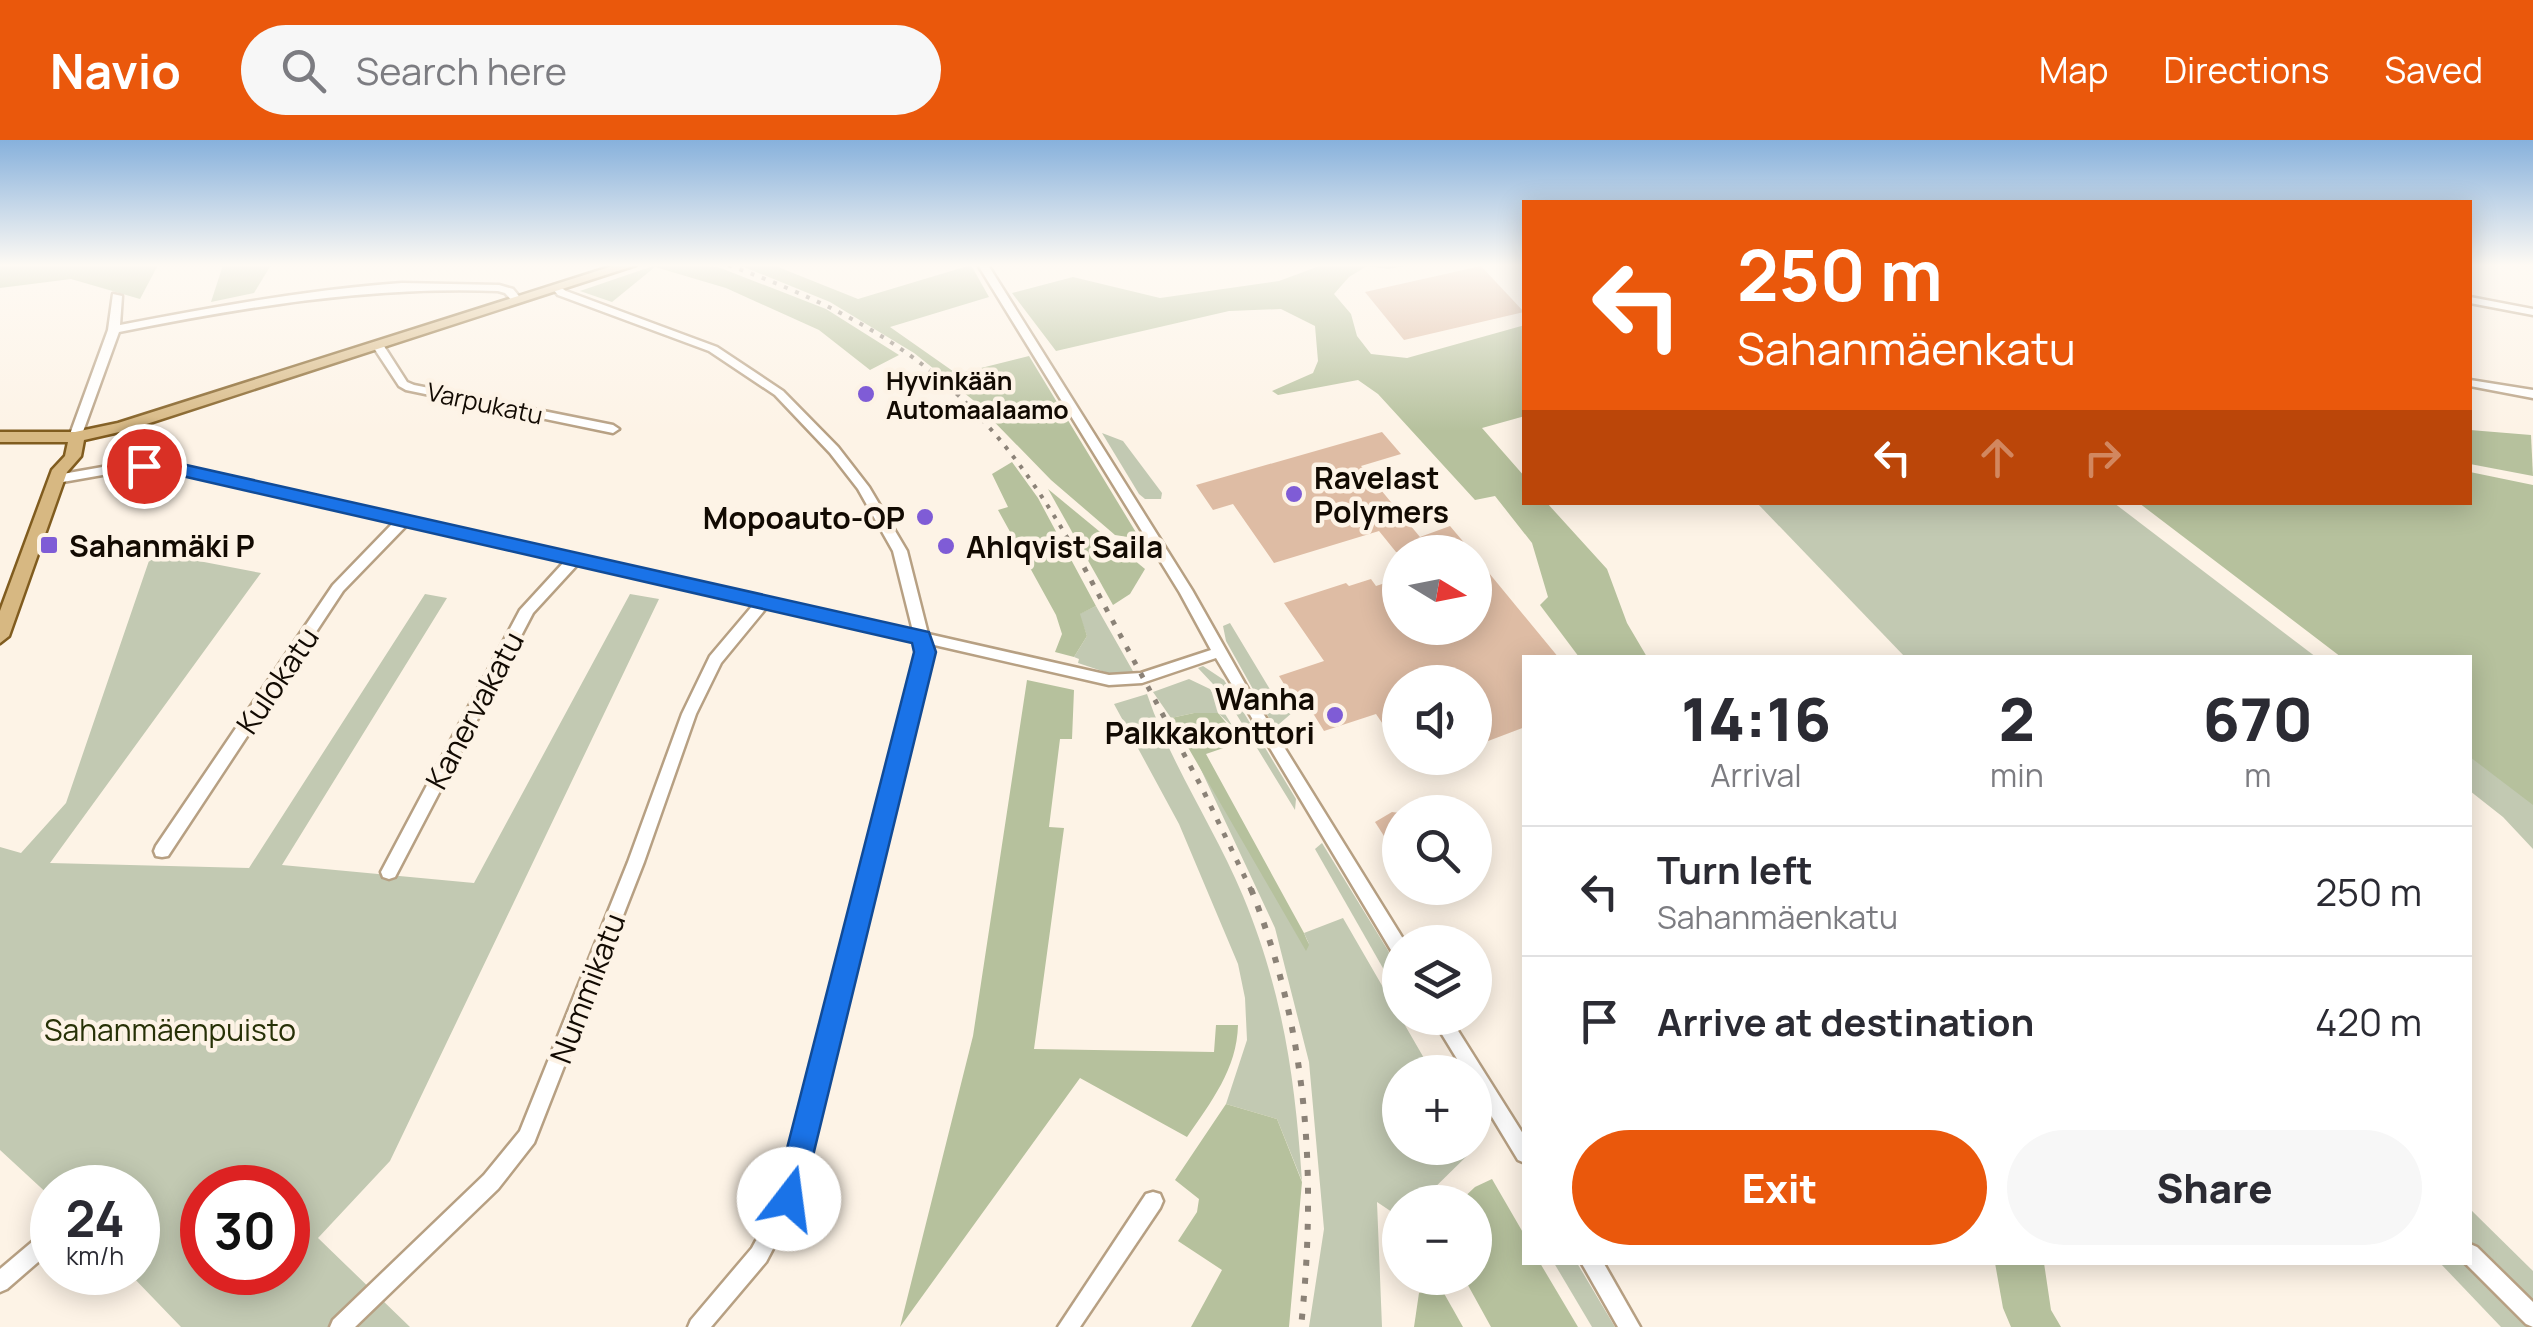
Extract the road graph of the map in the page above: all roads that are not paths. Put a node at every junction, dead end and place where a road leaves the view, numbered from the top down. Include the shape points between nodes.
1 (115, 320) edge
2 (160, 320) edge
3 (455, 320) edge
4 (634, 320) edge
5 (1017, 320) edge
6 (114, 330) junction
7 (378, 345) junction
8 (2472, 383) edge
9 (2533, 394) edge
10 (613, 429) dead end
11 (0, 437) edge
12 (76, 437) junction
13 (58, 474) junction
14 (404, 520) junction
15 (576, 559) junction
16 (764, 602) junction
17 (0, 636) edge
18 (921, 638) junction
19 (1220, 652) junction
20 (162, 851) dead end
21 (389, 872) dead end
22 (1385, 925) edge
23 (1492, 1101) edge
24 (1522, 1149) edge
25 (1153, 1201) dead end
26 (2472, 1256) edge
27 (30, 1257) edge
28 (1593, 1265) edge
29 (0, 1282) edge
30 (2533, 1317) edge
31 (340, 1327) edge
32 (698, 1327) edge
33 (1068, 1327) edge
34 (1630, 1327) edge

1 - 6 street
2 - 6 street
3 - 7 main road
4 - 18 street via 712,350 807,419 862,488 900,551
5 - 19 street
6 - 12 street
7 - 10 street, Varpukatu via 410,388
7 - 12 main road
8 - 9 street
11 - 12 main road
12 - 13 main road via 70,463
13 - 14 street via 159,467
13 - 17 main road
14 - 15 street
14 - 20 street, Kulokatu via 338,588
15 - 16 street
15 - 21 street, Kanervakatu via 528,610
16 - 18 street
16 - 31 street, Nummikatu via 715,660 689,714 528,1137 491,1182
18 - 19 street via 1109,680 1142,678
18 - 32 street via 925,652 789,1199 759,1255
19 - 22 street
23 - 24 street
25 - 33 street
26 - 30 street
27 - 29 street
28 - 34 street

